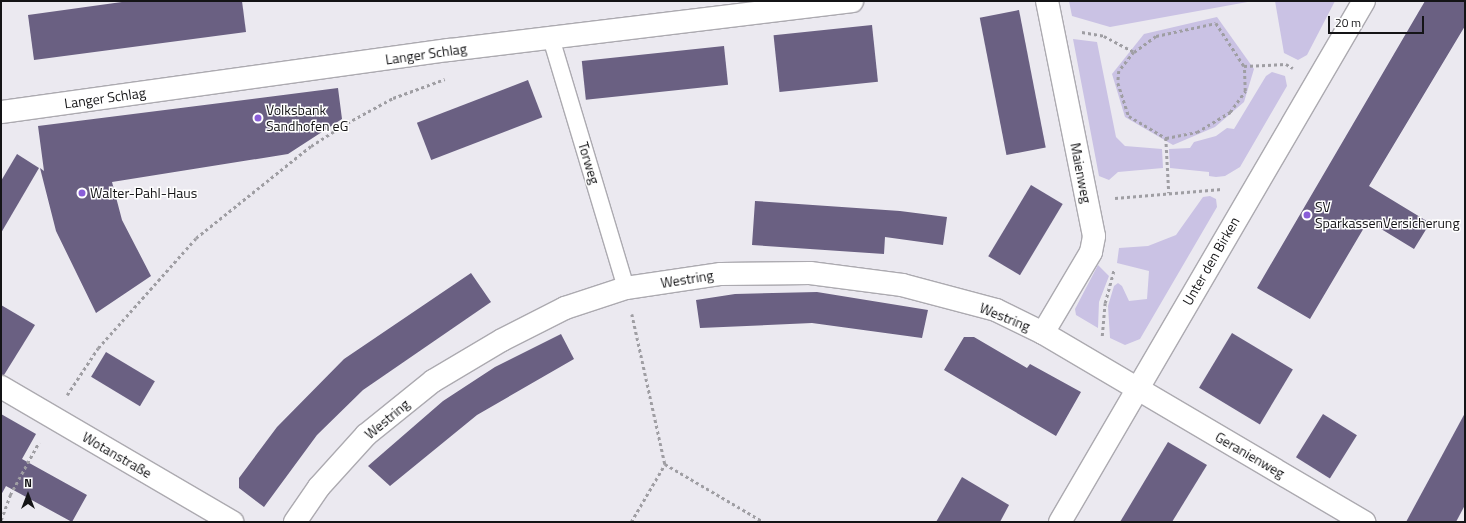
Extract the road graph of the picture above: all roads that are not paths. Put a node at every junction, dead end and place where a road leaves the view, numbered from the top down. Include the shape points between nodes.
1 (852, 1) edge
2 (1047, 1) edge
3 (1364, 1) edge
4 (551, 38) junction
5 (1, 112) edge
6 (626, 288) junction
7 (1043, 333) junction
8 (1, 387) edge
9 (1137, 389) junction
10 (232, 522) edge
11 (295, 522) edge
12 (1060, 522) edge
13 (1364, 522) edge

1 - 4 street, Langer Schlag
2 - 7 street, Maienweg via 1094,236 1091,252
3 - 9 street, Unter den Birken
4 - 5 street, Langer Schlag
4 - 6 lane, Torweg
6 - 7 street, Westring via 721,274 810,273 902,285 996,310
6 - 11 street, Westring via 564,308 502,340 433,381 366,435 319,487
7 - 9 street, Westring
8 - 10 street, Wotanstraße
9 - 12 street, Unter den Birken
9 - 13 street, Geranienweg

